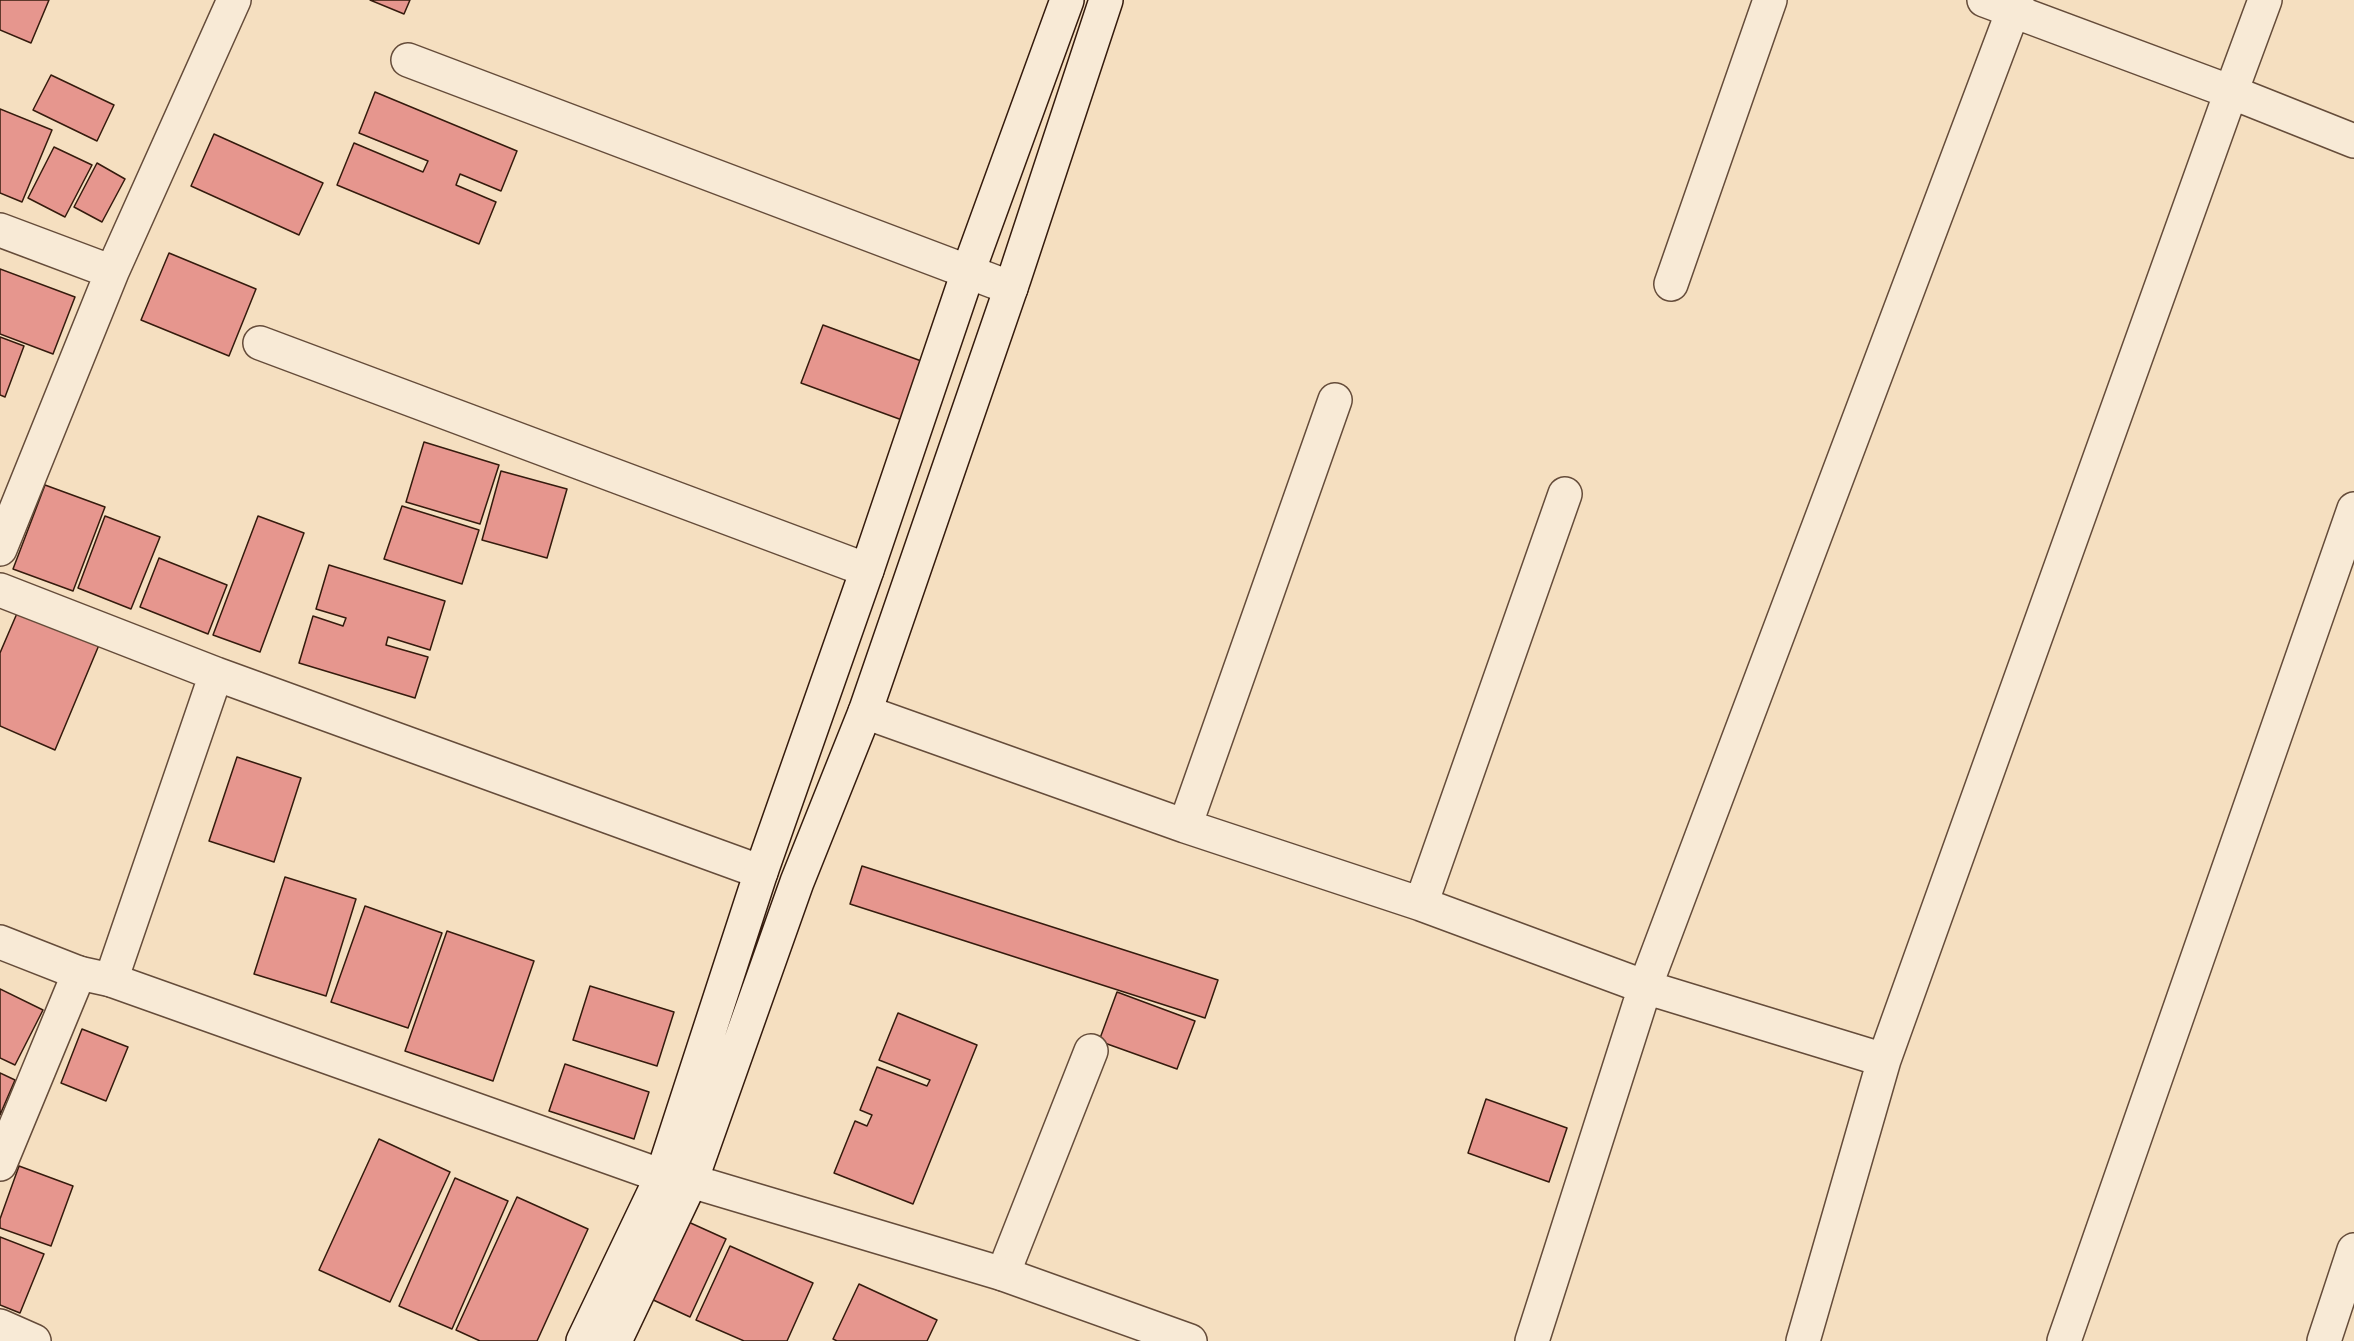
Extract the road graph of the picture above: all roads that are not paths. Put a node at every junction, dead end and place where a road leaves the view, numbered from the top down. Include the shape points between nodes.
1 (234, 0) edge
2 (1106, 0) edge
3 (1770, 0) edge
4 (2265, 0) edge
5 (1061, 2) edge
6 (2005, 4) edge
7 (408, 60) dead end
8 (2231, 92) junction
9 (2354, 141) edge
10 (0, 230) edge
11 (112, 272) junction
12 (968, 272) junction
13 (1671, 284) dead end
14 (1011, 288) junction
15 (260, 343) dead end
16 (1335, 400) dead end
17 (1565, 494) dead end
18 (2354, 509) edge
19 (0, 549) edge
20 (867, 570) junction
21 (0, 590) edge
22 (216, 674) junction
23 (865, 712) junction
24 (1185, 826) junction
25 (761, 872) junction
26 (1421, 904) junction
27 (0, 942) edge
28 (79, 972) junction
29 (111, 980) junction
30 (1645, 987) junction
31 (1091, 1051) dead end
32 (1884, 1060) junction
33 (0, 1164) edge
34 (676, 1178) junction
35 (2354, 1250) edge
36 (1003, 1274) junction
37 (0, 1326) edge
38 (34, 1341) edge
39 (583, 1341) edge
40 (615, 1341) edge
41 (1190, 1341) edge
42 (1532, 1341) edge
43 (1803, 1341) edge
44 (2064, 1341) edge
45 (2324, 1341) edge

1 - 11 street
2 - 14 street
3 - 13 street
4 - 8 street
5 - 12 street
6 - 8 street
6 - 30 street
7 - 12 street
8 - 9 street
8 - 32 street
10 - 11 street
11 - 19 street
12 - 14 street
12 - 20 street
14 - 23 street
15 - 20 street
16 - 24 street
17 - 26 street
18 - 44 street
20 - 25 street
21 - 22 street
22 - 25 street
22 - 29 street
23 - 24 street
23 - 34 street
24 - 26 street
25 - 34 street
26 - 30 street
27 - 28 street
28 - 29 street
28 - 33 street
29 - 34 street
30 - 32 street
30 - 42 street
31 - 36 street
32 - 43 street
34 - 36 street
34 - 39 street
34 - 40 street
35 - 45 street
36 - 41 street
37 - 38 street

